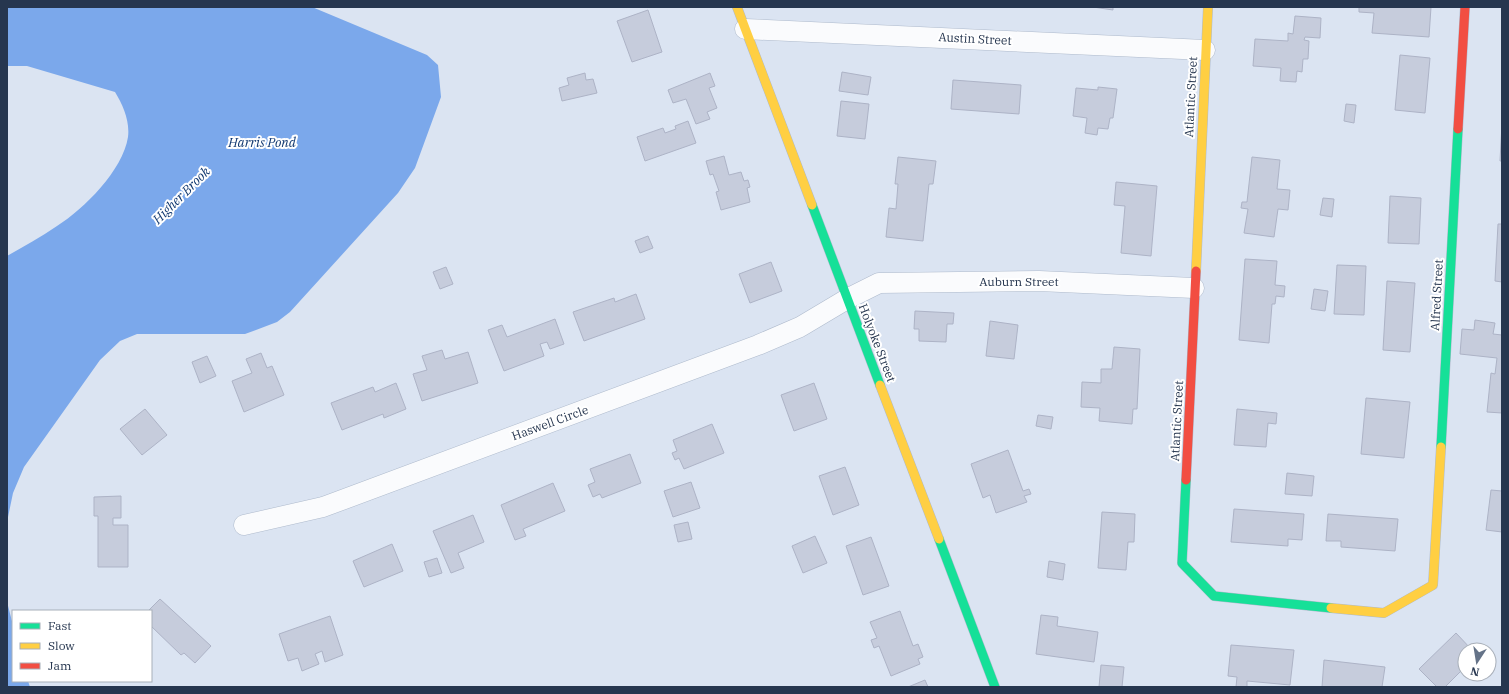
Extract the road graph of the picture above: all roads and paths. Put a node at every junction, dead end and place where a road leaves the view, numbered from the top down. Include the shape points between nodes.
1 (737, 7) edge
2 (1208, 7) edge
3 (1465, 7) edge
4 (745, 29) junction
5 (1205, 50) junction
6 (1194, 288) junction
7 (847, 299) junction
8 (244, 525) dead end
9 (1433, 585) joint
10 (995, 687) edge

1 - 4 street, Holyoke Street
2 - 5 street, Atlantic Street
3 - 9 street, Alfred Street
4 - 5 street, Austin Street
4 - 7 street, Holyoke Street
5 - 6 street, Atlantic Street
6 - 7 street, Auburn Street via 1039,281 879,283
6 - 9 street, Atlantic Street via 1182,563 1214,596 1384,613
7 - 8 street, Haswell Circle via 800,327 751,348 323,507
7 - 10 street, Holyoke Street

